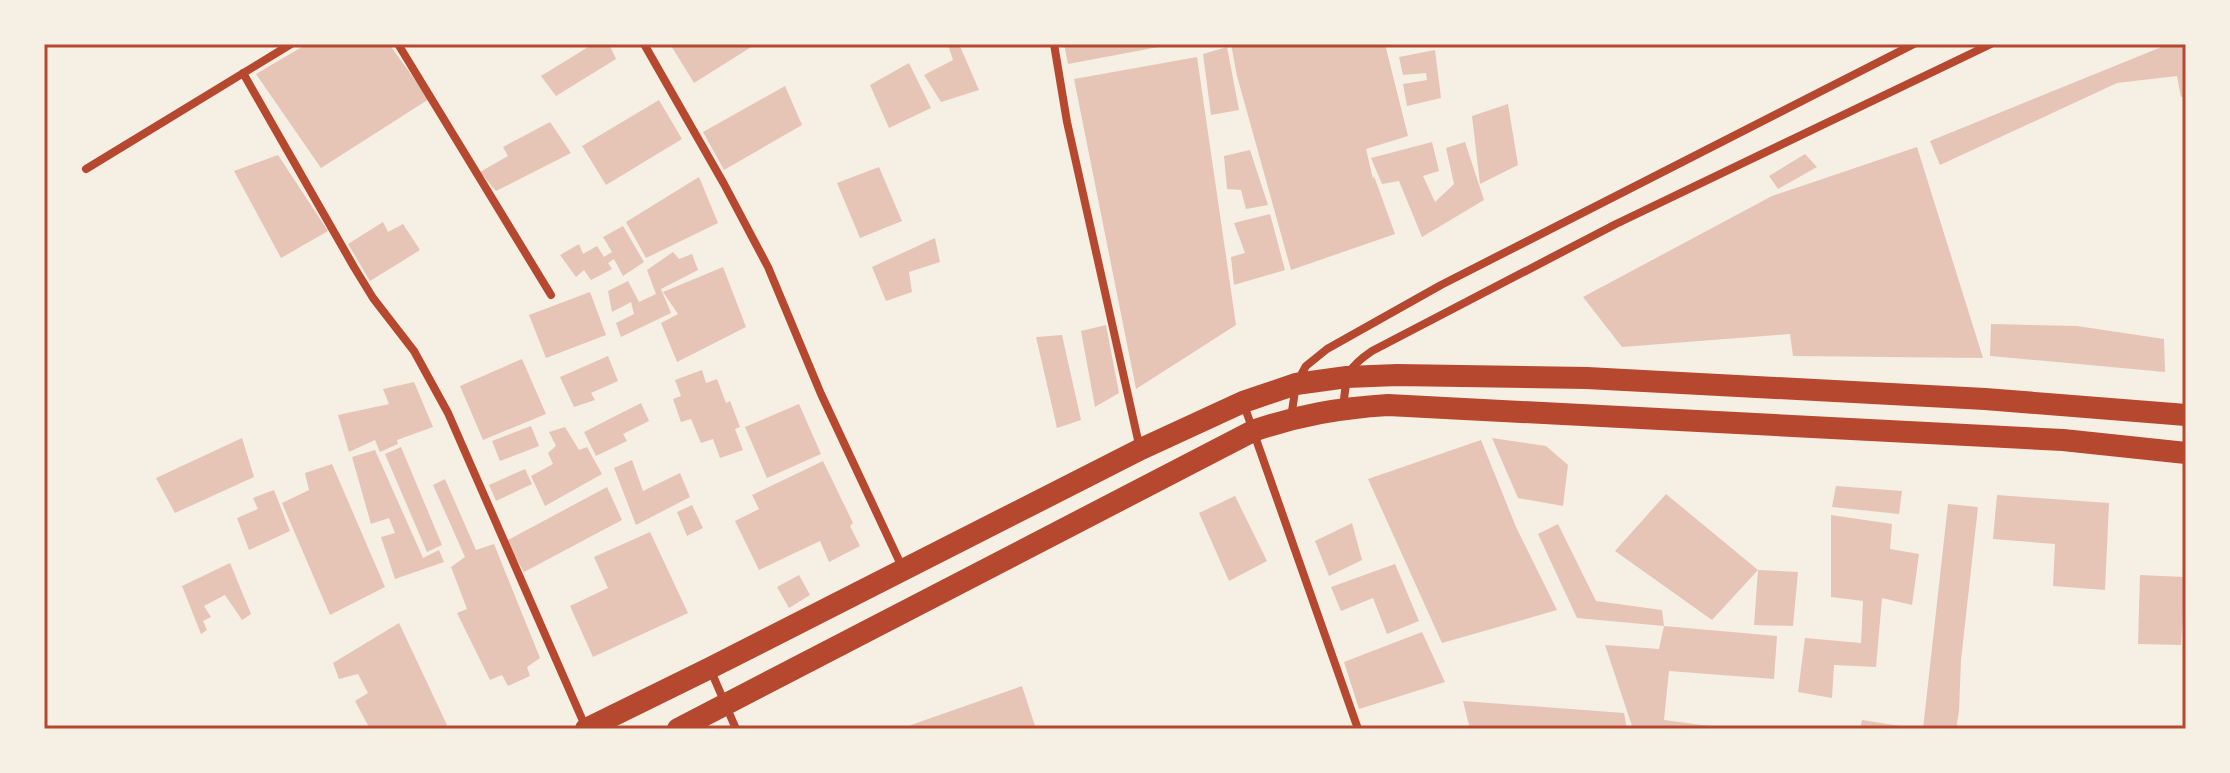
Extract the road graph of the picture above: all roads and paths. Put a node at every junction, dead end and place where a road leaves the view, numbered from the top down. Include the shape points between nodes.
1 (291, 44) edge
2 (398, 44) edge
3 (644, 44) edge
4 (1054, 44) edge
5 (1914, 44) edge
6 (1991, 44) edge
7 (243, 73) junction
8 (86, 169) dead end
9 (551, 295) dead end
10 (1347, 377) junction
11 (1296, 384) junction
12 (1243, 402) junction
13 (1343, 408) junction
14 (2186, 415) edge
15 (1291, 418) junction
16 (1253, 431) junction
17 (1141, 449) junction
18 (2186, 453) edge
19 (904, 570) junction
20 (710, 668) junction
21 (726, 705) junction
22 (586, 729) edge
23 (678, 729) edge
24 (736, 729) edge
25 (1358, 729) edge

1 - 7 street
2 - 9 street
3 - 19 street via 768,267
4 - 17 street
5 - 11 street via 1441,285 1327,349 1306,366
6 - 10 street via 1497,285 1372,351 1355,362
7 - 8 street
7 - 22 street via 354,267 414,351 448,413
10 - 11 highway
10 - 13 street
10 - 14 highway via 1587,378
11 - 12 highway
11 - 15 street
12 - 16 street
12 - 17 highway
13 - 15 highway
13 - 18 highway via 1388,405 2032,439
15 - 16 highway
16 - 21 highway
16 - 25 street
17 - 19 highway
19 - 20 highway
20 - 21 street
20 - 22 highway
21 - 23 highway
21 - 24 street

